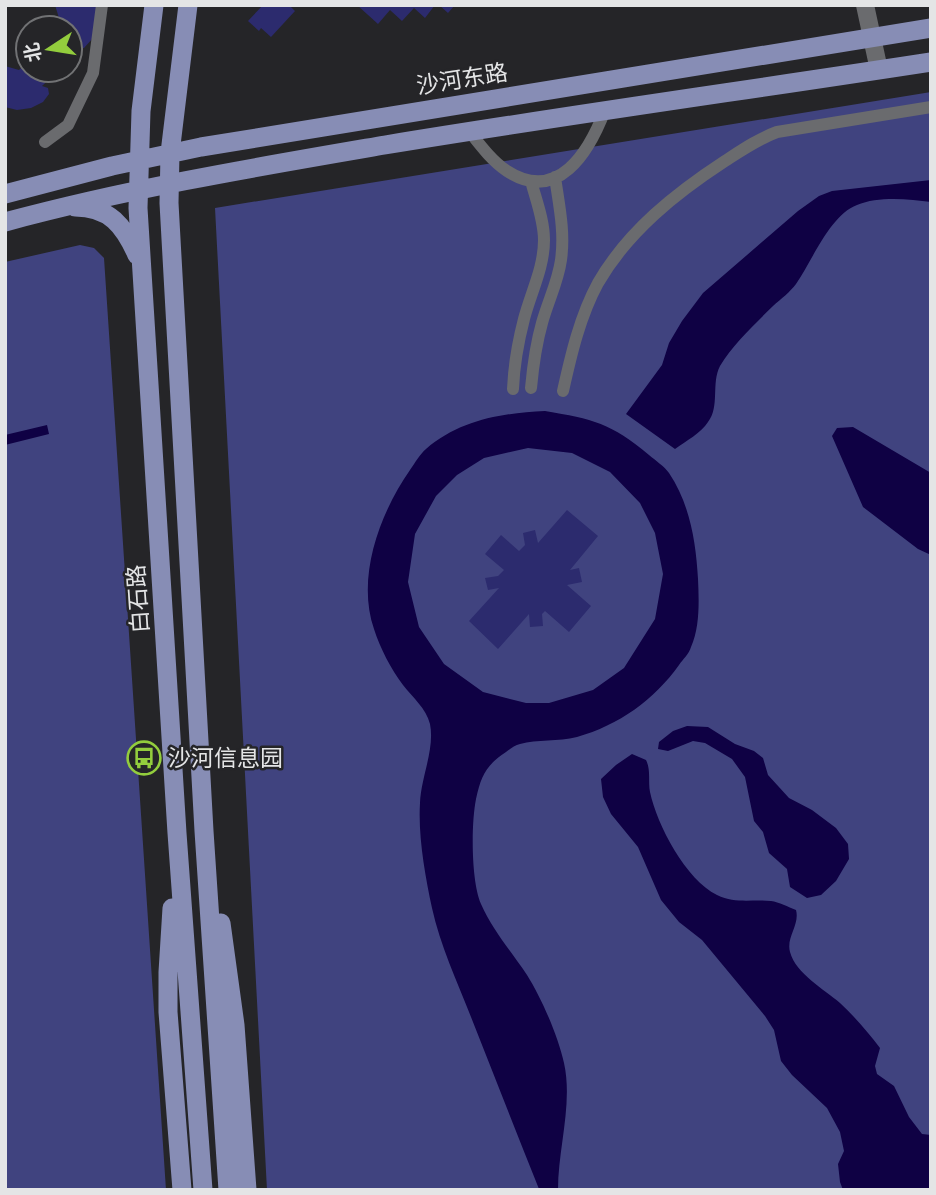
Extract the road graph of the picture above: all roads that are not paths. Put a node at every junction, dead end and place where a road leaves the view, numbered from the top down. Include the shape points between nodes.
1 (102, 5) edge
2 (154, 5) edge
3 (188, 5) edge
4 (865, 5) edge
5 (931, 28) edge
6 (872, 37) junction
7 (931, 62) edge
8 (879, 70) junction
9 (931, 107) edge
10 (605, 110) junction
11 (468, 131) junction
12 (45, 142) dead end
13 (170, 153) junction
14 (139, 160) junction
15 (555, 177) junction
16 (531, 181) junction
17 (168, 183) junction
18 (138, 189) junction
19 (5, 194) edge
20 (60, 207) junction
21 (5, 222) edge
22 (141, 273) junction
23 (531, 388) dead end
24 (513, 389) dead end
25 (563, 391) dead end
26 (204, 831) junction
27 (177, 834) junction
28 (182, 1190) edge
29 (203, 1190) edge
30 (228, 1190) edge
31 (247, 1190) edge

1 - 12 street via 93,73 68,125
2 - 14 main road, 白石路
3 - 13 main road
4 - 6 street
5 - 6 main road, 沙河东路
6 - 8 street
6 - 13 main road, 沙河东路
7 - 8 main road
8 - 10 main road
9 - 25 street via 777,132 669,201 643,224 598,284 576,338
10 - 11 main road
10 - 15 street via 586,151 568,171
11 - 16 street via 507,171
11 - 17 main road
13 - 14 main road, 沙河东路
13 - 17 main road
14 - 18 main road, 白石路
14 - 19 main road, 沙河东路
15 - 16 street
15 - 23 street via 563,237 561,258 540,332
16 - 24 street via 542,222 543,255 524,317
17 - 18 main road
17 - 26 main road
18 - 20 main road
18 - 22 main road, 白石路
20 - 21 main road
20 - 22 main road via 93,209 115,218 131,242
22 - 27 main road, 白石路
26 - 30 main road
26 - 31 main road via 229,965
27 - 28 main road via 168,972
27 - 29 main road, 白石路

